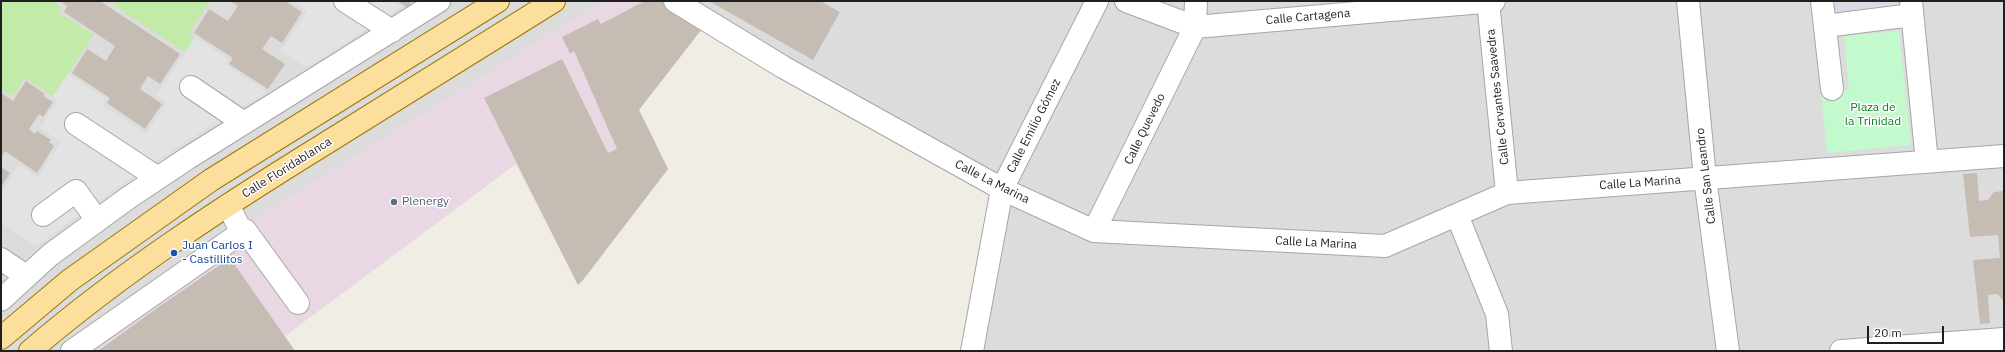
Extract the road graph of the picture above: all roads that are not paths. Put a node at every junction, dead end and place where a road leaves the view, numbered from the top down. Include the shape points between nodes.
1 (345, 1) edge
2 (439, 1) edge
3 (498, 1) edge
4 (554, 1) edge
5 (675, 1) edge
6 (1097, 1) edge
7 (1126, 1) edge
8 (1196, 1) edge
9 (1488, 1) edge
10 (1494, 1) edge
11 (1688, 1) edge
12 (1822, 1) edge
13 (1912, 8) edge
14 (1825, 26) junction
15 (1196, 27) junction
16 (392, 31) junction
17 (191, 87) dead end
18 (1832, 89) dead end
19 (244, 123) junction
20 (76, 124) dead end
21 (2004, 156) edge
22 (1927, 162) junction
23 (158, 178) junction
24 (1705, 178) junction
25 (1002, 189) junction
26 (1507, 193) junction
27 (228, 206) junction
28 (43, 215) dead end
29 (1457, 215) junction
30 (97, 220) junction
31 (245, 230) junction
32 (1094, 231) junction
33 (1, 259) edge
34 (26, 276) junction
35 (1, 300) edge
36 (298, 303) dead end
37 (54, 331) junction
38 (1, 338) edge
39 (2004, 339) edge
40 (30, 351) edge
41 (65, 351) edge
42 (72, 351) edge
43 (972, 351) edge
44 (1501, 351) edge
45 (1728, 351) edge
46 (1841, 351) edge

1 - 16 street
2 - 16 street
3 - 38 main road via 193,193 70,280
4 - 27 main road, Calle Floridablanca
5 - 25 street, Calle La Marina via 783,67
6 - 25 street, Calle Emilio Gómez
7 - 15 street, Calle Cartagena
8 - 15 street
9 - 10 street, Calle Cartagena
9 - 15 street, Calle Cartagena
9 - 26 street, Calle Cervantes Saavedra
11 - 24 street, Calle San Leandro
12 - 14 street
13 - 14 street
13 - 22 street
14 - 18 street
15 - 32 street, Calle Quevedo
16 - 19 street
17 - 19 street
19 - 23 street
20 - 23 street
21 - 22 street, Calle La Marina
22 - 24 street, Calle La Marina
23 - 30 street
24 - 26 street, Calle La Marina
24 - 45 street, Calle San Leandro
25 - 32 street, Calle La Marina
25 - 43 street, Calle Emilio Gómez
26 - 29 street, Calle La Marina
27 - 31 street via 240,229
27 - 37 main road, Calle Floridablanca via 129,273
28 - 30 street via 76,191
29 - 32 street, Calle La Marina via 1385,246
29 - 44 street via 1497,314
30 - 34 street
31 - 36 street
31 - 42 street
33 - 34 street
34 - 35 street
37 - 40 main road, Calle Floridablanca
37 - 41 street
39 - 46 street

